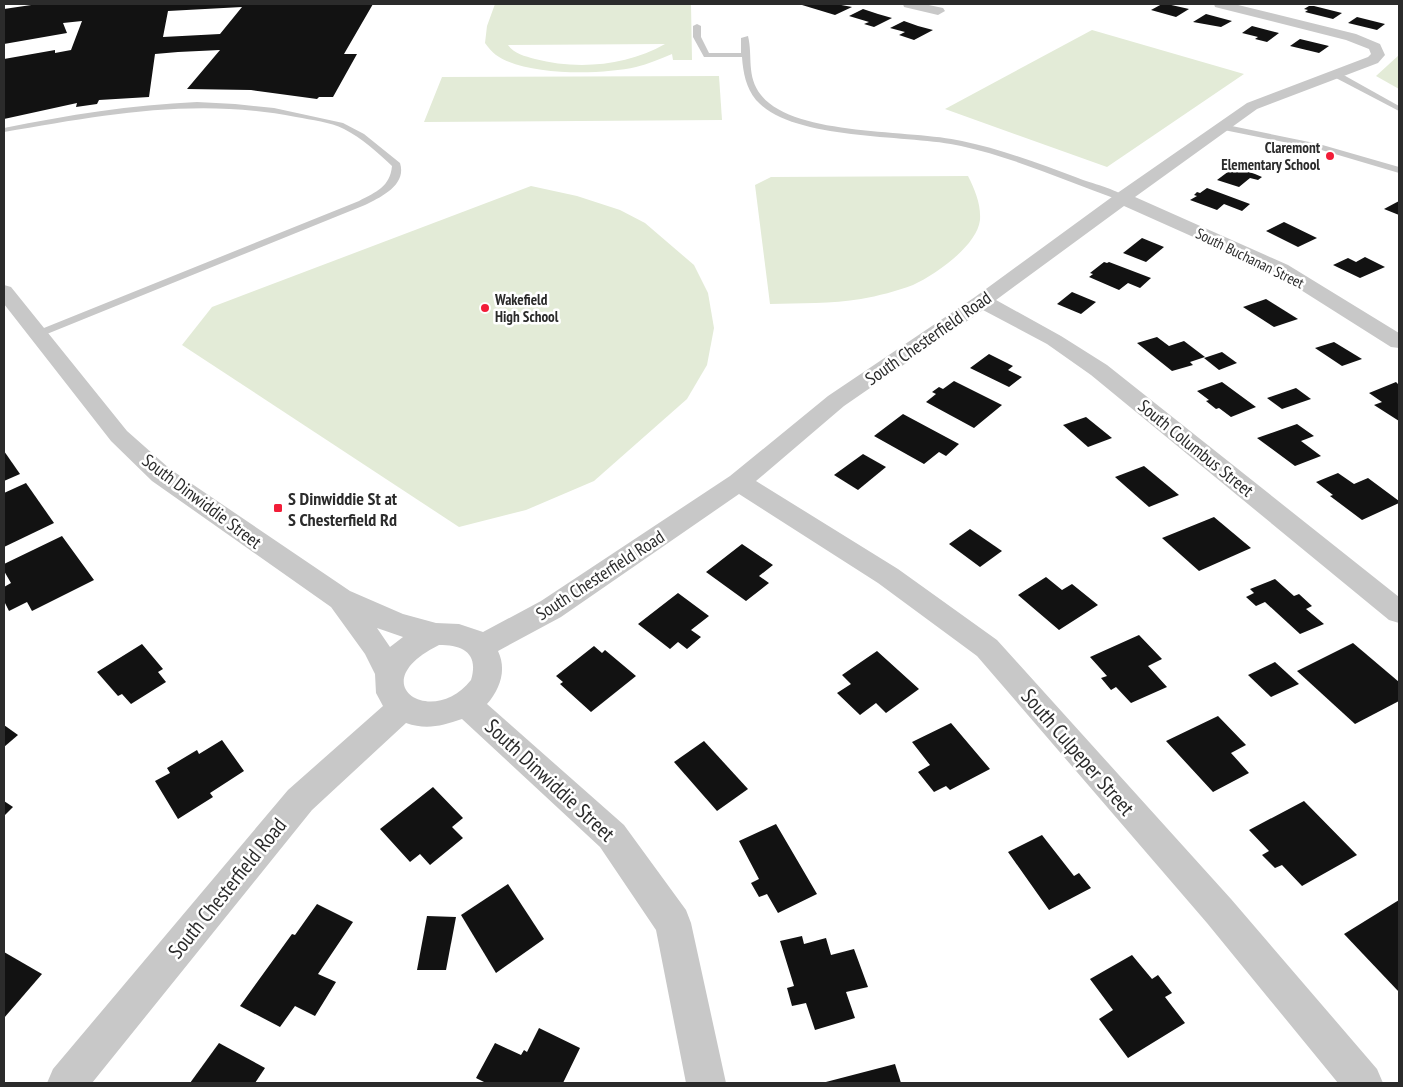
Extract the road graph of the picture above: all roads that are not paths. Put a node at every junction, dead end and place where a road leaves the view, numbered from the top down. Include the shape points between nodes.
1 (909, 4) edge
2 (1220, 4) edge
3 (938, 12) dead end
4 (697, 26) dead end
5 (745, 38) dead end
6 (744, 55) junction
7 (1337, 75) junction
8 (1399, 109) edge
9 (1222, 127) junction
10 (4, 130) edge
11 (1399, 170) edge
12 (1122, 198) junction
13 (4, 291) edge
14 (982, 301) junction
15 (38, 334) junction
16 (1399, 342) edge
17 (739, 482) junction
18 (340, 599) junction
19 (1399, 612) edge
20 (436, 634) junction
21 (482, 647) junction
22 (389, 672) junction
23 (466, 704) junction
24 (402, 708) junction
25 (67, 1083) edge
26 (706, 1083) edge
27 (1363, 1083) edge

1 - 3 street
2 - 7 street, South Chesterfield Road via 1351,37 1375,47 1378,55 1373,60
4 - 6 lane via 697,37 707,55
5 - 6 lane
6 - 12 lane via 753,89 765,103 792,119 833,129 958,142
7 - 8 lane
7 - 9 street, South Chesterfield Road via 1252,106
9 - 11 lane via 1319,147
9 - 12 street, South Chesterfield Road
10 - 15 lane via 76,115 172,105 252,108 294,114 347,128 397,165 396,176 389,189 362,202
12 - 14 street, South Chesterfield Road
12 - 16 street, South Buchanan Street via 1280,269
13 - 15 street, South Dinwiddie Street
14 - 17 street, South Chesterfield Road via 836,401
14 - 19 street, South Columbus Street via 1054,340 1099,370
15 - 18 street, South Dinwiddie Street via 120,436 161,475
17 - 21 street, South Chesterfield Road via 551,609
17 - 27 street, South Culpeper Street via 888,576 987,648 1219,911
18 - 20 street, South Dinwiddie Street via 397,624
18 - 22 street, South Dinwiddie Street via 375,646
20 - 21 street via 466,637
20 - 22 street via 406,648
21 - 23 street via 488,667 486,680 479,693
22 - 24 street via 388,686
23 - 24 street via 433,715 417,714
23 - 26 street, South Dinwiddie Street via 612,836 673,923
24 - 25 street, South Chesterfield Road via 300,800

